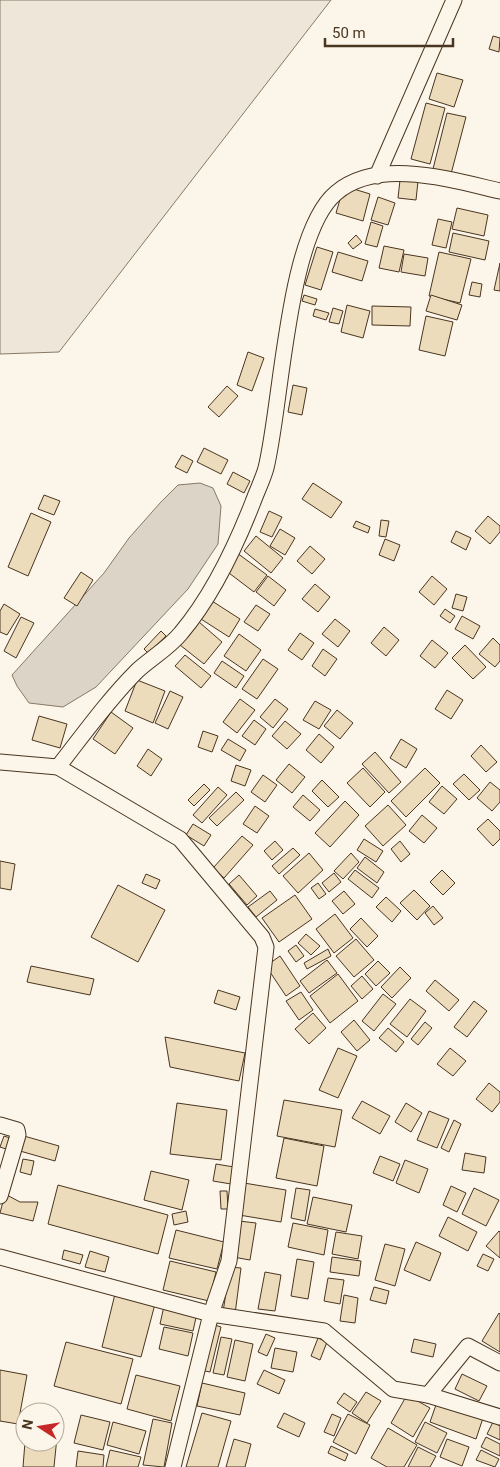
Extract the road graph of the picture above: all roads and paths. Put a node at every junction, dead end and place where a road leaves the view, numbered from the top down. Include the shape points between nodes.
1 (454, 0) edge
2 (377, 176) junction
3 (500, 191) edge
4 (0, 762) edge
5 (58, 767) junction
6 (0, 1125) edge
7 (0, 1196) edge
8 (0, 1257) edge
9 (211, 1314) junction
10 (500, 1363) edge
11 (428, 1395) junction
12 (500, 1417) edge
13 (173, 1467) edge

1 - 2 street
2 - 3 street via 419,174
2 - 5 street via 360,180 336,193 321,211 307,241 292,307 266,468 227,562 181,634 137,671
4 - 5 street
5 - 9 street via 180,840 262,937 266,947 229,1261
6 - 7 street via 17,1130 18,1135
8 - 9 street
9 - 11 street via 324,1331 393,1389
9 - 13 street
10 - 11 street via 468,1346
11 - 12 street

